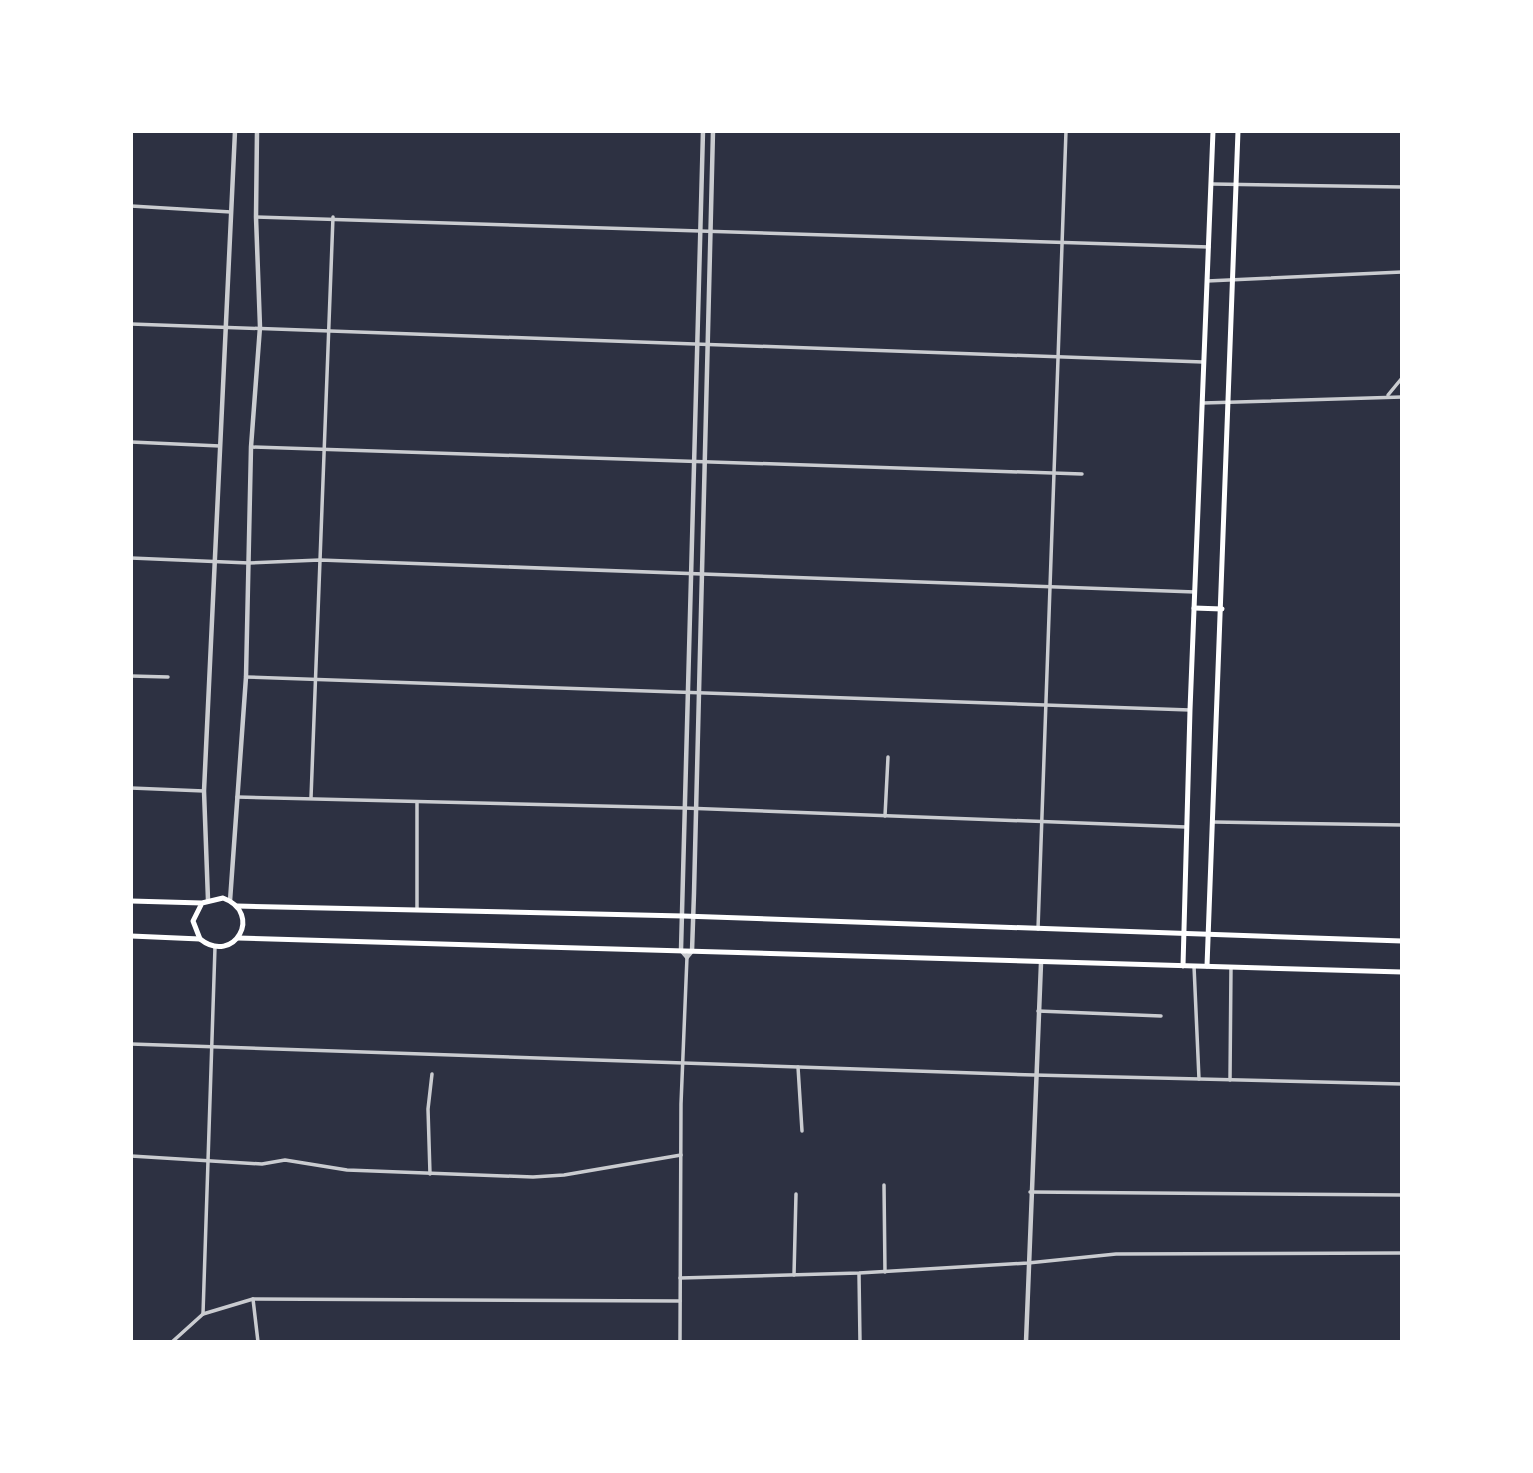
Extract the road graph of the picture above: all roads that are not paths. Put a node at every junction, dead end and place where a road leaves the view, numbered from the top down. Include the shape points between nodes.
1 (235, 131) edge
2 (257, 131) edge
3 (703, 131) edge
4 (713, 131) edge
5 (1066, 131) edge
6 (1213, 131) edge
7 (1238, 131) edge
8 (1212, 184) junction
9 (1237, 185) junction
10 (1402, 187) edge
11 (131, 206) edge
12 (231, 212) junction
13 (256, 217) junction
14 (333, 217) junction
15 (701, 229) junction
16 (711, 229) junction
17 (1063, 240) junction
18 (1209, 247) junction
19 (1402, 272) edge
20 (1208, 281) junction
21 (1233, 281) junction
22 (131, 324) edge
23 (225, 326) junction
24 (260, 327) junction
25 (329, 331) junction
26 (698, 344) junction
27 (708, 344) junction
28 (1058, 357) junction
29 (1204, 362) junction
30 (1402, 378) edge
31 (1388, 395) junction
32 (1402, 397) edge
33 (1203, 403) junction
34 (1229, 403) junction
35 (131, 442) edge
36 (221, 446) junction
37 (251, 447) junction
38 (324, 449) junction
39 (694, 461) junction
40 (704, 462) junction
41 (1054, 473) junction
42 (1082, 474) dead end
43 (131, 558) edge
44 (320, 560) junction
45 (214, 561) junction
46 (248, 563) junction
47 (690, 575) junction
48 (701, 575) junction
49 (1050, 587) junction
50 (1195, 592) junction
51 (1194, 608) junction
52 (1222, 609) junction
53 (131, 676) edge
54 (168, 677) dead end
55 (246, 677) junction
56 (315, 678) junction
57 (687, 692) junction
58 (697, 692) junction
59 (1046, 705) junction
60 (1190, 710) junction
61 (888, 757) dead end
62 (131, 788) edge
63 (204, 790) junction
64 (237, 797) junction
65 (311, 798) junction
66 (417, 802) junction
67 (684, 808) junction
68 (695, 809) junction
69 (885, 816) junction
70 (1042, 822) junction
71 (1214, 822) junction
72 (1402, 825) edge
73 (1186, 827) junction
74 (131, 901) edge
75 (230, 901) junction
76 (205, 902) junction
77 (237, 906) junction
78 (417, 910) junction
79 (683, 916) junction
80 (692, 916) junction
81 (1038, 929) junction
82 (1184, 935) junction
83 (131, 936) edge
84 (1208, 936) junction
85 (238, 938) junction
86 (200, 939) junction
87 (1402, 941) edge
88 (215, 947) junction
89 (681, 950) junction
90 (692, 951) junction
91 (687, 957) junction
92 (1041, 963) junction
93 (1183, 966) junction
94 (1194, 966) junction
95 (1207, 967) junction
96 (1231, 967) junction
97 (1402, 972) edge
98 (1038, 1011) junction
99 (1161, 1016) dead end
100 (131, 1044) edge
101 (211, 1048) junction
102 (683, 1062) junction
103 (798, 1067) junction
104 (432, 1074) dead end
105 (1034, 1075) junction
106 (1199, 1079) junction
107 (1230, 1080) junction
108 (1402, 1084) edge
109 (802, 1131) dead end
110 (131, 1156) edge
111 (681, 1156) junction
112 (206, 1160) junction
113 (430, 1174) junction
114 (884, 1185) dead end
115 (1030, 1192) junction
116 (796, 1194) dead end
117 (1402, 1195) edge
118 (1402, 1254) edge
119 (1028, 1263) junction
120 (885, 1272) junction
121 (859, 1273) junction
122 (794, 1275) junction
123 (680, 1278) junction
124 (253, 1299) junction
125 (680, 1301) junction
126 (203, 1314) junction
127 (172, 1342) edge
128 (258, 1342) edge
129 (680, 1342) edge
130 (860, 1342) edge
131 (1026, 1342) edge

1 - 12 street
2 - 13 street
3 - 15 street
4 - 16 street
5 - 17 street
6 - 8 main road
7 - 9 main road
8 - 9 street
8 - 18 main road
9 - 10 street
9 - 21 main road
11 - 12 street
12 - 23 street
13 - 14 street
13 - 24 street
14 - 15 street
14 - 25 street
15 - 16 street
15 - 26 street
16 - 17 street
16 - 27 street
17 - 18 street
17 - 28 street
18 - 20 main road
19 - 21 street
20 - 21 street
20 - 29 main road
21 - 34 main road
22 - 23 street
23 - 24 street
23 - 36 street
24 - 25 street
24 - 37 street
25 - 26 street
25 - 38 street
26 - 27 street
26 - 39 street
27 - 28 street
27 - 40 street
28 - 29 street
28 - 41 street
29 - 33 main road
30 - 31 street
31 - 32 street
31 - 34 street
33 - 34 street
33 - 50 main road
34 - 52 main road
35 - 36 street
36 - 45 street
37 - 38 street
37 - 46 street
38 - 39 street
38 - 44 street
39 - 40 street
39 - 47 street
40 - 41 street
40 - 48 street
41 - 42 street
41 - 49 street
43 - 45 street
44 - 46 street
44 - 47 street
44 - 56 street
45 - 46 street
45 - 63 street
46 - 55 street
47 - 48 street
47 - 57 street
48 - 49 street
48 - 58 street
49 - 50 street
49 - 59 street
50 - 51 main road
51 - 52 main road
51 - 60 main road
52 - 71 main road
53 - 54 street
55 - 56 street
55 - 64 street
56 - 57 street
56 - 65 street
57 - 58 street
57 - 67 street
58 - 59 street
58 - 68 street
59 - 60 street
59 - 70 street
60 - 73 main road
61 - 69 street
62 - 63 street
63 - 76 street
64 - 65 street
64 - 75 street
65 - 66 street
66 - 67 street
66 - 78 street
67 - 68 street
67 - 79 street
68 - 69 street
68 - 80 street
69 - 70 street
70 - 73 street
70 - 81 street
71 - 72 street
71 - 84 main road
73 - 82 main road
74 - 76 main road
75 - 76 main road
75 - 77 main road
76 - 86 main road via 193,921
77 - 78 main road
77 - 85 main road via 243,922
78 - 79 main road
79 - 80 main road
79 - 89 street
80 - 81 main road
80 - 90 street
81 - 82 main road
82 - 84 main road
82 - 93 main road
83 - 86 main road
84 - 87 main road
84 - 95 main road
85 - 88 main road
85 - 89 main road
86 - 88 main road
88 - 101 street
89 - 90 main road
89 - 91 street
90 - 91 street
90 - 92 main road
91 - 102 street
92 - 93 main road
92 - 98 street
93 - 94 main road
94 - 95 main road
94 - 106 street
95 - 96 main road
96 - 97 main road
96 - 107 street
98 - 99 street
98 - 105 street
100 - 101 street
101 - 102 street
101 - 112 street
102 - 103 street
102 - 111 street
103 - 105 street
103 - 109 street
104 - 113 street
105 - 106 street
105 - 115 street
106 - 107 street
107 - 108 street
110 - 112 street
111 - 113 street via 564,1175
111 - 123 street
112 - 113 street via 262,1164 285,1160 347,1170
112 - 126 street
114 - 120 street
115 - 117 street
115 - 119 street
116 - 122 street
118 - 119 street via 1116,1254
119 - 120 street
119 - 131 street
120 - 121 street
121 - 122 street
121 - 130 street
122 - 123 street
123 - 125 street
124 - 125 street
124 - 126 street
124 - 128 street
125 - 129 street
126 - 127 street

